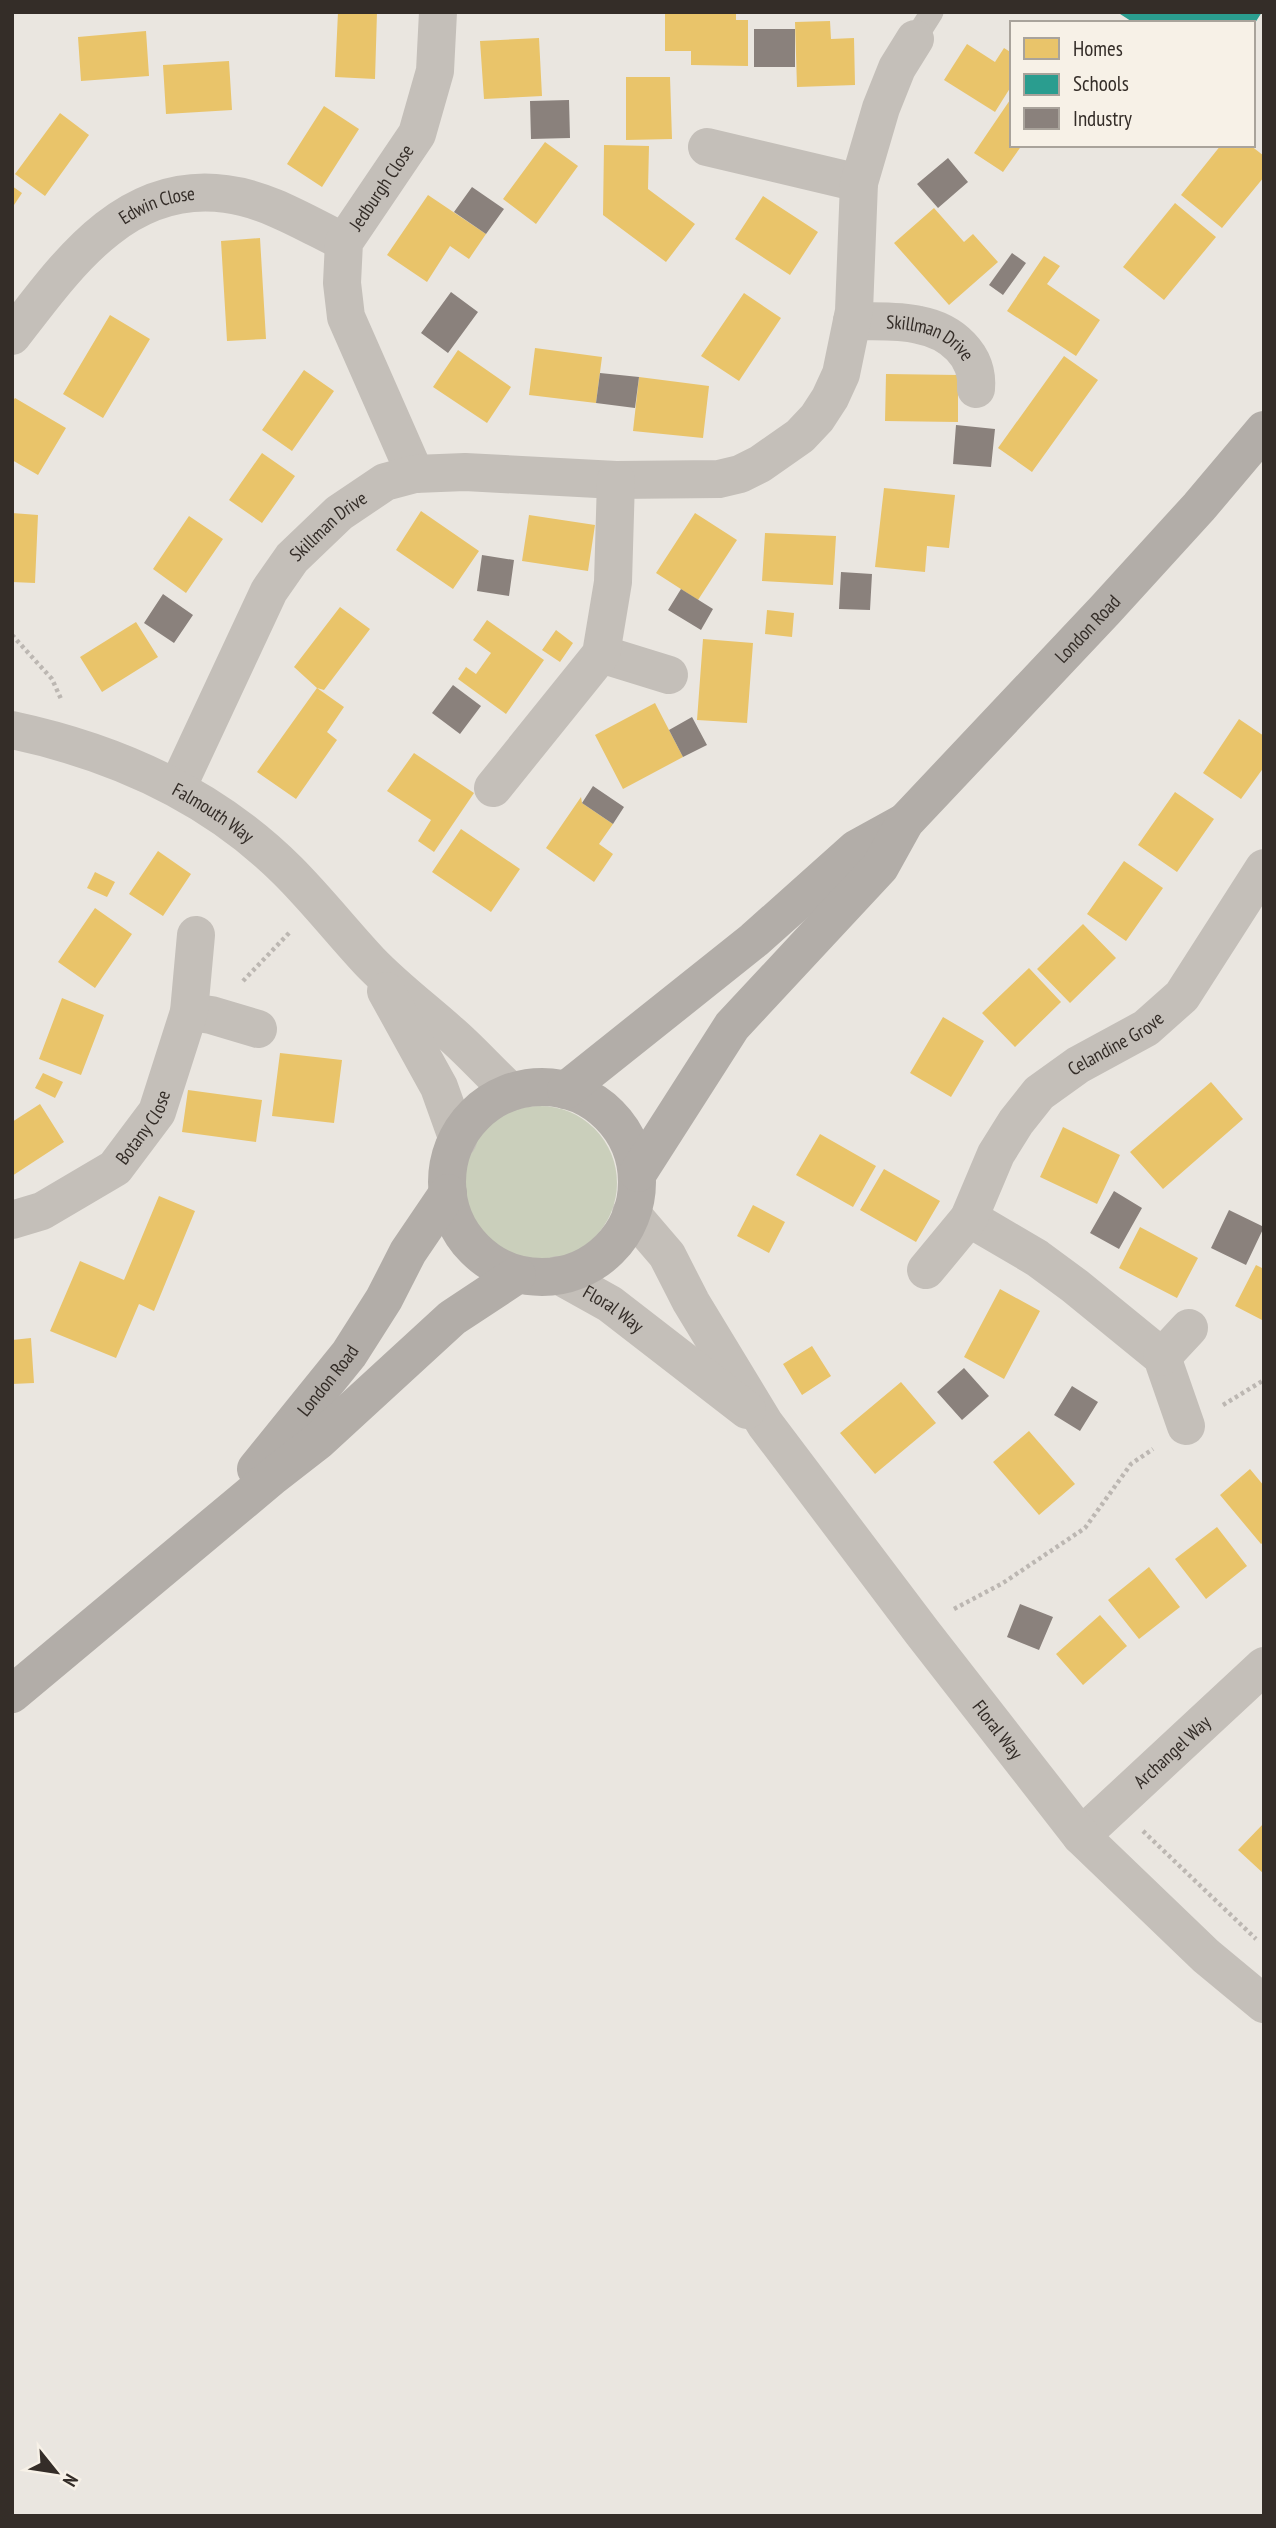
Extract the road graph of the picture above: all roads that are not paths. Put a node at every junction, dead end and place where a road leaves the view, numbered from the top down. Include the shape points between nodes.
1 (438, 12) edge
2 (924, 26) edge
3 (707, 147) dead end
4 (859, 183) junction
5 (344, 242) junction
6 (852, 321) junction
7 (12, 336) edge
8 (976, 389) dead end
9 (1264, 430) edge
10 (415, 474) junction
11 (616, 480) junction
12 (601, 654) junction
13 (669, 675) dead end
14 (12, 730) edge
15 (177, 788) junction
16 (493, 788) dead end
17 (905, 822) junction
18 (1264, 868) edge
19 (1251, 915) edge
20 (195, 934) dead end
21 (370, 961) junction
22 (200, 1013) junction
23 (258, 1029) dead end
24 (566, 1090) junction
25 (510, 1092) junction
26 (458, 1140) junction
27 (638, 1173) junction
28 (449, 1193) junction
29 (631, 1213) junction
30 (969, 1218) junction
31 (12, 1220) edge
32 (926, 1270) dead end
33 (517, 1275) junction
34 (558, 1275) junction
35 (1189, 1328) dead end
36 (1163, 1357) junction
37 (765, 1424) junction
38 (1186, 1426) road end
39 (183, 1552) junction
40 (1264, 1666) edge
41 (12, 1694) edge
42 (1081, 1836) junction
43 (1264, 2004) edge

1 - 5 street, Jedburgh Close via 435,71 417,134
2 - 4 street, Skillman Drive via 897,68
3 - 4 street
4 - 6 street, Skillman Drive
5 - 7 street, Edwin Close via 270,206 227,194 193,193 158,201 134,209 86,245
5 - 10 street, Jedburgh Close via 346,317
6 - 8 street, Skillman Drive via 919,324 941,332 955,340 973,363
6 - 11 street, Skillman Drive via 841,374 830,398 817,418 783,450 740,474 719,479
9 - 17 main road, London Road via 1199,508
10 - 11 street, Skillman Drive
10 - 15 street, Skillman Drive via 385,482 361,496 292,558 269,592
11 - 12 street via 612,582
12 - 13 street
12 - 16 street
14 - 15 street, Falmouth Way via 95,752
15 - 21 street, Falmouth Way via 257,842
17 - 24 main road, London Road via 856,849 754,940
17 - 27 main road, London Road via 880,867 732,1026
18 - 19 street, Celandine Grove
19 - 30 street, Celandine Grove via 1182,996 1146,1028 1078,1065 1039,1093 996,1154
20 - 22 street, Botany Close
21 - 25 street, Falmouth Way
21 - 26 street, Falmouth Way via 439,1087
22 - 23 street
22 - 31 street, Botany Close via 157,1112 115,1168 42,1211
24 - 25 main road via 538,1087
24 - 27 main road via 592,1100 614,1118 630,1144
25 - 26 main road via 486,1105
26 - 28 main road via 446,1183
27 - 29 main road
28 - 33 main road via 452,1213 466,1240 488,1261
28 - 39 main road, London Road via 408,1252 349,1354
29 - 34 main road via 624,1232 604,1255 578,1271
29 - 37 street, Floral Way via 667,1255
30 - 32 street, Celandine Grove
30 - 36 street via 1037,1258
33 - 34 main road
33 - 39 main road, London Road via 452,1318 318,1441
34 - 37 street, Floral Way via 619,1311
35 - 36 street
36 - 38 street
37 - 42 street, Floral Way
39 - 41 main road, London Road
40 - 42 street, Archangel Way
42 - 43 street, Floral Way via 1206,1956

